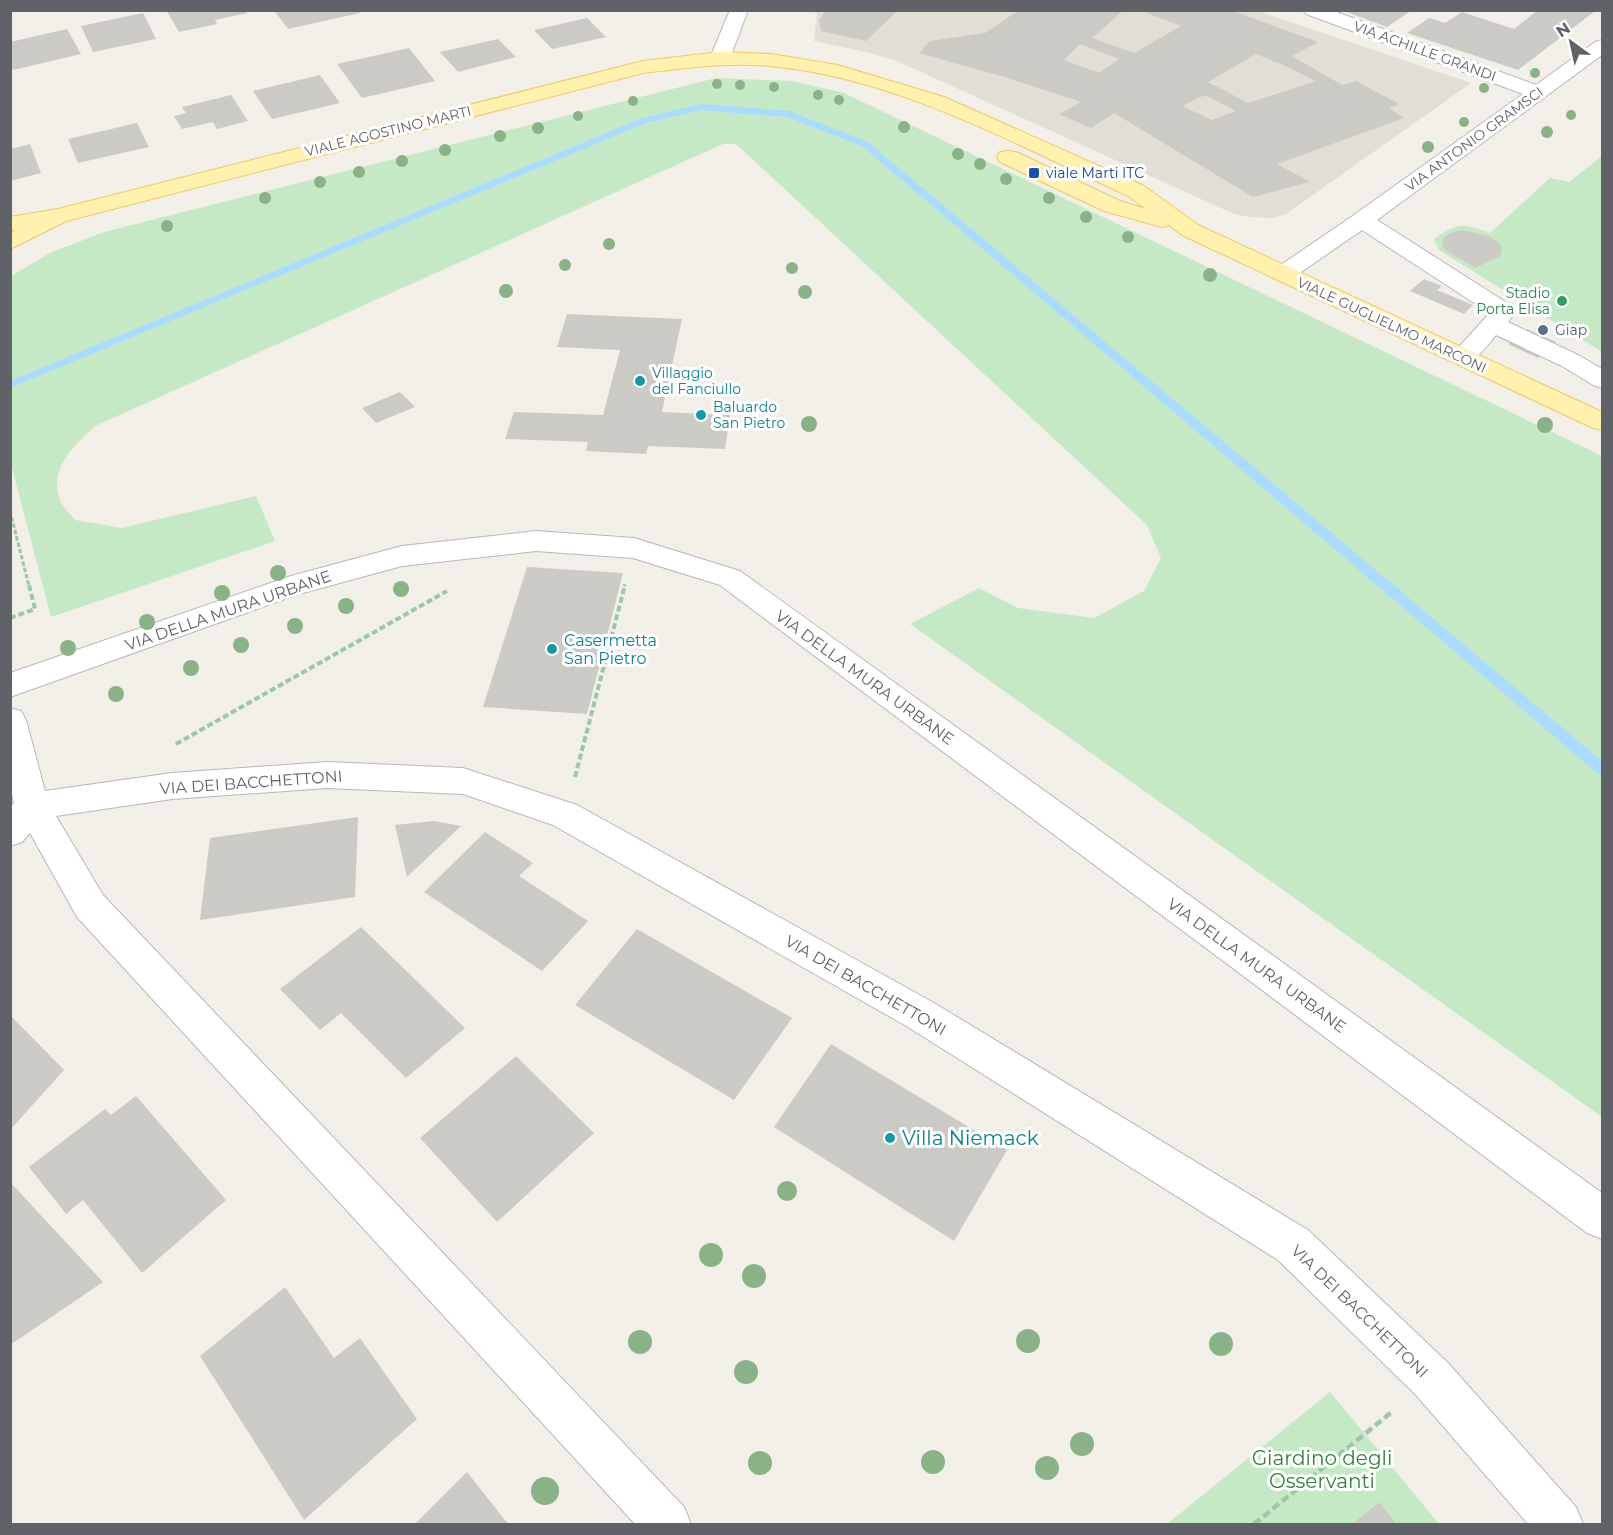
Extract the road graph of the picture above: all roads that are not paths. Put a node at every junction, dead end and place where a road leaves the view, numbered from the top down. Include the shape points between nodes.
1 (739, 10) edge
2 (1311, 10) edge
3 (1602, 46) edge
4 (720, 58) junction
5 (879, 84) junction
6 (1538, 92) junction
7 (945, 127) dead end
8 (992, 150) dead end
9 (58, 216) junction
10 (10, 224) edge
11 (1183, 226) junction
12 (1353, 226) junction
13 (10, 242) edge
14 (1283, 274) junction
15 (1494, 326) junction
16 (1463, 357) junction
17 (1602, 380) edge
18 (1602, 422) edge
19 (10, 686) edge
20 (10, 720) edge
21 (21, 819) edge
22 (1602, 1218) edge
23 (667, 1524) edge
24 (1559, 1524) edge

1 - 4 street
2 - 6 street, VIA ACHILLE GRANDI
3 - 6 street, VIA ANTONIO GRAMSCI
4 - 5 main road, VIALE GUGLIELMO MARCONI via 808,65
4 - 9 main road, VIALE AGOSTINO MARTI via 643,67
5 - 7 main road, VIALE GUGLIELMO MARCONI via 901,102
5 - 11 main road, VIALE GUGLIELMO MARCONI via 937,101 1136,191
6 - 12 street, VIA ANTONIO GRAMSCI
8 - 11 main road, VIALE GUGLIELMO MARCONI via 1112,206
9 - 10 main road, VIALE AGOSTINO MARTI
9 - 13 main road, VIALE AGOSTINO MARTI
11 - 14 main road, VIALE GUGLIELMO MARCONI
12 - 14 street, VIA ANTONIO GRAMSCI
12 - 15 street via 1495,306 1500,317
14 - 16 main road, VIALE GUGLIELMO MARCONI
15 - 16 street
15 - 17 street via 1571,361
16 - 18 main road, VIALE GUGLIELMO MARCONI
19 - 22 street, VIA DELLA MURA URBANE via 291,586 402,556 536,541 634,548 730,578
20 - 21 street
21 - 23 street via 90,906
21 - 24 street, VIA DEI BACCHETTONI via 172,786 327,775 464,781 565,815 921,1015 1293,1245 1432,1379

